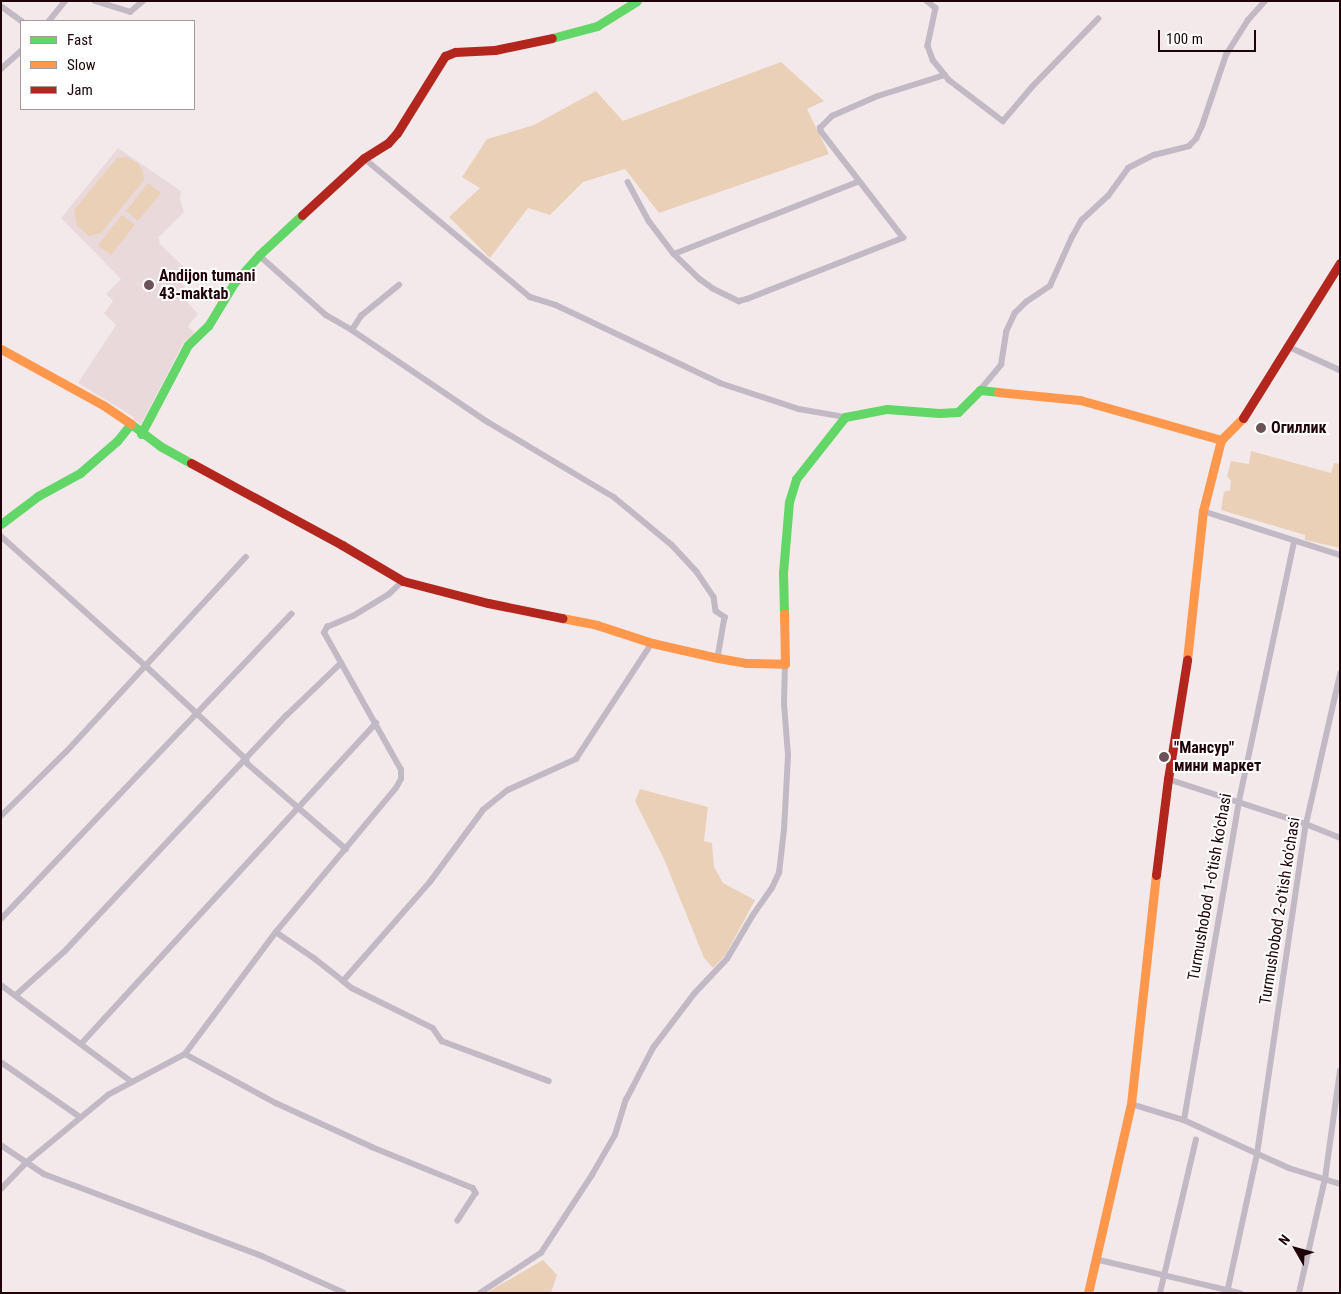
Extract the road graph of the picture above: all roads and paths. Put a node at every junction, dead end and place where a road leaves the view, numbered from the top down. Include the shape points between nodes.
1 (65, 1) edge
2 (95, 1) edge
3 (143, 1) edge
4 (638, 1) edge
5 (927, 1) edge
6 (1265, 1) edge
7 (1, 6) edge
8 (1098, 19) dead end
9 (21, 20) edge
10 (50, 20) edge
11 (20, 52) edge
12 (1, 69) edge
13 (945, 75) junction
14 (364, 158) junction
15 (628, 182) dead end
16 (858, 182) junction
17 (674, 254) junction
18 (259, 255) junction
19 (1340, 263) edge
20 (400, 285) dead end
21 (352, 330) junction
22 (1288, 346) junction
23 (1, 349) edge
24 (1340, 370) edge
25 (980, 390) junction
26 (845, 417) junction
27 (131, 424) junction
28 (141, 434) junction
29 (1221, 440) junction
30 (1203, 511) junction
31 (1, 524) edge
32 (1, 536) edge
33 (1294, 542) junction
34 (1340, 555) edge
35 (246, 557) dead end
36 (403, 581) junction
37 (291, 614) dead end
38 (652, 643) junction
39 (718, 658) junction
40 (340, 664) junction
41 (785, 664) junction
42 (146, 666) junction
43 (1340, 674) edge
44 (197, 714) junction
45 (376, 723) junction
46 (246, 759) junction
47 (1168, 779) junction
48 (1239, 801) junction
49 (297, 808) junction
50 (1, 816) edge
51 (1306, 824) junction
52 (1340, 838) edge
53 (346, 849) junction
54 (1, 918) edge
55 (276, 932) junction
56 (343, 981) junction
57 (1, 984) edge
58 (16, 995) junction
59 (81, 1044) junction
60 (185, 1054) junction
61 (1, 1062) edge
62 (1340, 1071) edge
63 (549, 1081) dead end
64 (132, 1082) junction
65 (1131, 1104) junction
66 (80, 1117) junction
67 (1184, 1120) junction
68 (1196, 1140) dead end
69 (1, 1145) edge
70 (1257, 1154) junction
71 (27, 1162) junction
72 (1325, 1179) junction
73 (1340, 1184) edge
74 (1, 1189) edge
75 (458, 1221) dead end
76 (1095, 1259) junction
77 (1164, 1275) junction
78 (1228, 1291) edge
79 (343, 1292) edge
80 (480, 1293) edge
81 (1088, 1293) edge
82 (1160, 1293) edge
83 (1240, 1293) edge
84 (1299, 1293) edge

1 - 10 street
2 - 3 street via 130,12
4 - 14 street via 597,26 572,34 495,50 455,52 445,56 397,133 388,143
5 - 13 street via 936,8 928,46 933,60
6 - 25 street via 1248,20 1226,55 1196,139 1189,146 1154,155 1128,168 1108,196 1082,220 1050,286 1015,314 1006,332 1001,365
7 - 9 street
8 - 13 street via 1003,121
11 - 12 street
13 - 16 street via 878,96 822,123 820,132
14 - 18 street
14 - 26 street via 530,297 556,305 720,383 799,409
15 - 17 street via 649,221
16 - 17 street
16 - 17 street via 903,238 740,301 700,279
18 - 21 street via 326,315
18 - 28 street via 229,290 208,326 188,345
19 - 22 street
20 - 21 street via 361,316
21 - 39 street via 488,422 614,497 672,545 697,572 714,597 716,611 725,617
22 - 24 street
22 - 29 street via 1244,417
23 - 27 street
25 - 26 street via 958,412 887,409
25 - 29 street via 1080,400
26 - 41 street via 796,479 789,502 784,573
27 - 28 street
27 - 31 street via 117,441 80,473 38,496
28 - 36 street
29 - 30 street
30 - 33 street
30 - 47 street via 1186,670
32 - 42 street
33 - 34 street
33 - 48 street, Turmushobod 1-o'tish ko'chasi
35 - 42 street
36 - 38 street via 488,603 597,625
36 - 40 street via 389,594 325,629 326,640
37 - 44 street
38 - 39 street
38 - 56 street via 576,759 508,790 483,810 430,882
39 - 41 street via 746,664
40 - 45 street
40 - 46 street
41 - 80 street via 788,755 779,873 772,888 727,959 694,994 653,1048 626,1100 615,1135 541,1253
42 - 44 street
42 - 50 street
43 - 51 street, Turmushobod 2-o'tish ko'chasi
44 - 46 street
44 - 54 street
45 - 49 street
45 - 53 street via 401,770 401,779
46 - 49 street
46 - 58 street via 65,951
47 - 48 street
47 - 65 street
48 - 51 street
48 - 67 street, Turmushobod 1-o'tish ko'chasi
49 - 53 street
49 - 59 street
51 - 52 street
51 - 70 street, Turmushobod 2-o'tish ko'chasi
53 - 55 street
55 - 56 street
55 - 60 street
56 - 63 street via 433,1028 442,1041
57 - 58 street
58 - 59 street
59 - 64 street
60 - 64 street
60 - 75 street via 276,1103 473,1188 476,1193
61 - 66 street
62 - 72 street
64 - 66 street via 108,1095
65 - 67 street
65 - 76 street
66 - 71 street
67 - 70 street
68 - 77 street
69 - 71 street
70 - 72 street
70 - 78 street, Turmushobod 2-o'tish ko'chasi
71 - 74 street
71 - 79 street via 44,1174 262,1256
72 - 73 street
72 - 84 street
76 - 77 street
76 - 81 street
77 - 78 street
77 - 82 street
78 - 83 street

